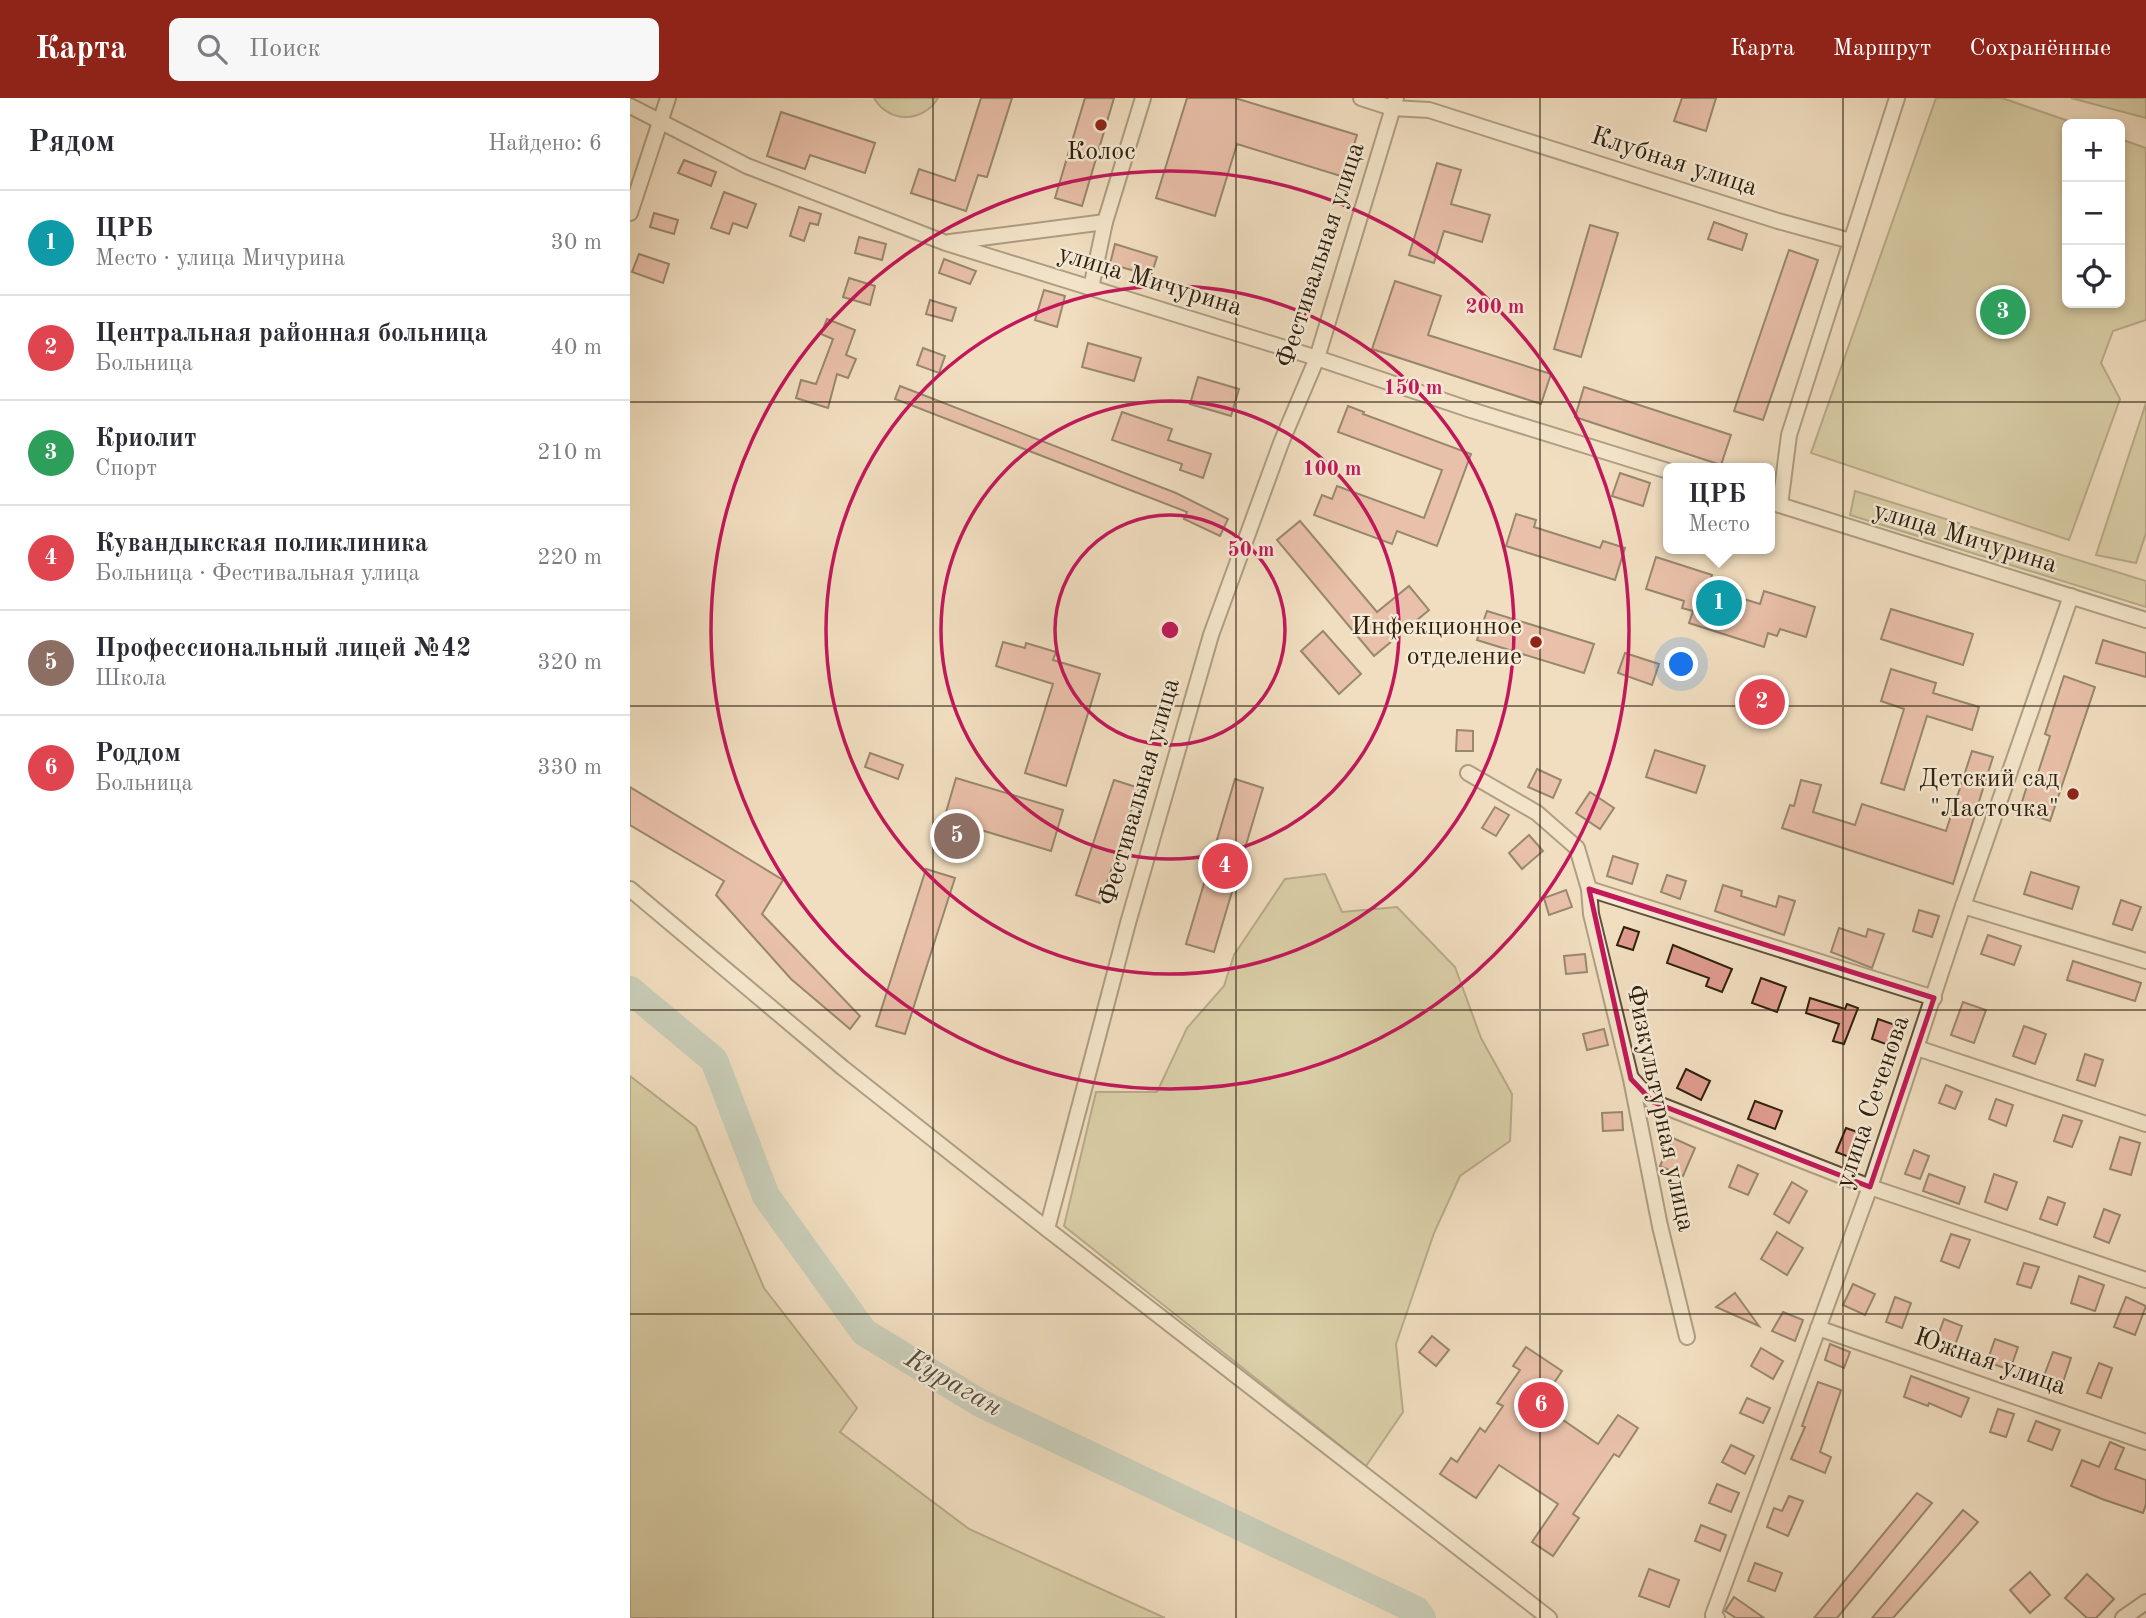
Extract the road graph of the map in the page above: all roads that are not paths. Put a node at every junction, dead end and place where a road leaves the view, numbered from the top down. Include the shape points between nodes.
1 (668, 98) edge
2 (1143, 98) edge
3 (1361, 98) edge
4 (1897, 98) edge
5 (1394, 103) edge
6 (630, 106) edge
7 (662, 121) junction
8 (630, 213) edge
9 (1105, 222) junction
10 (1851, 241) junction
11 (946, 243) junction
12 (1091, 288) junction
13 (1317, 358) junction
14 (1663, 469) edge
15 (1775, 504) edge
16 (2071, 596) junction
17 (2146, 621) edge
18 (1468, 773) dead end
19 (630, 889) edge
20 (1589, 889) junction
21 (1963, 906) junction
22 (2146, 961) edge
23 (1934, 998) junction
24 (1917, 1048) junction
25 (1631, 1079) junction
26 (2146, 1124) edge
27 (1870, 1187) junction
28 (1047, 1229) junction
29 (2146, 1280) edge
30 (1818, 1328) junction
31 (1687, 1337) dead end
32 (2146, 1442) edge
33 (2146, 1602) edge
34 (1549, 1618) edge
35 (1717, 1618) edge
36 (2123, 1618) edge

1 - 7 street
2 - 9 street
3 - 5 street, Клубная улица
4 - 10 street
5 - 10 street, Клубная улица
5 - 13 street, Фестивальная улица
6 - 7 street, улица Мичурина
7 - 8 street
7 - 11 street, улица Мичурина via 747,166
9 - 11 street
9 - 12 street
10 - 15 street via 1789,435
11 - 12 street, улица Мичурина
12 - 13 street, улица Мичурина
13 - 14 street, улица Мичурина
13 - 28 street, Фестивальная улица via 1211,635
15 - 16 street, улица Мичурина
16 - 17 street, улица Мичурина
16 - 21 street, улица Сеченова
18 - 20 street, Физкультурная улица via 1537,813 1577,848
19 - 28 street via 843,1068
20 - 23 street
20 - 25 street, Физкультурная улица
21 - 22 street
21 - 23 street, улица Сеченова
23 - 24 street, улица Сеченова
24 - 26 street
24 - 27 street, улица Сеченова
25 - 27 street via 1653,1102
25 - 31 street, Физкультурная улица
27 - 29 street
27 - 30 street, улица Сеченова
28 - 34 street
30 - 32 street, Южная улица
30 - 35 street, улица Сеченова via 1713,1615
33 - 36 street

